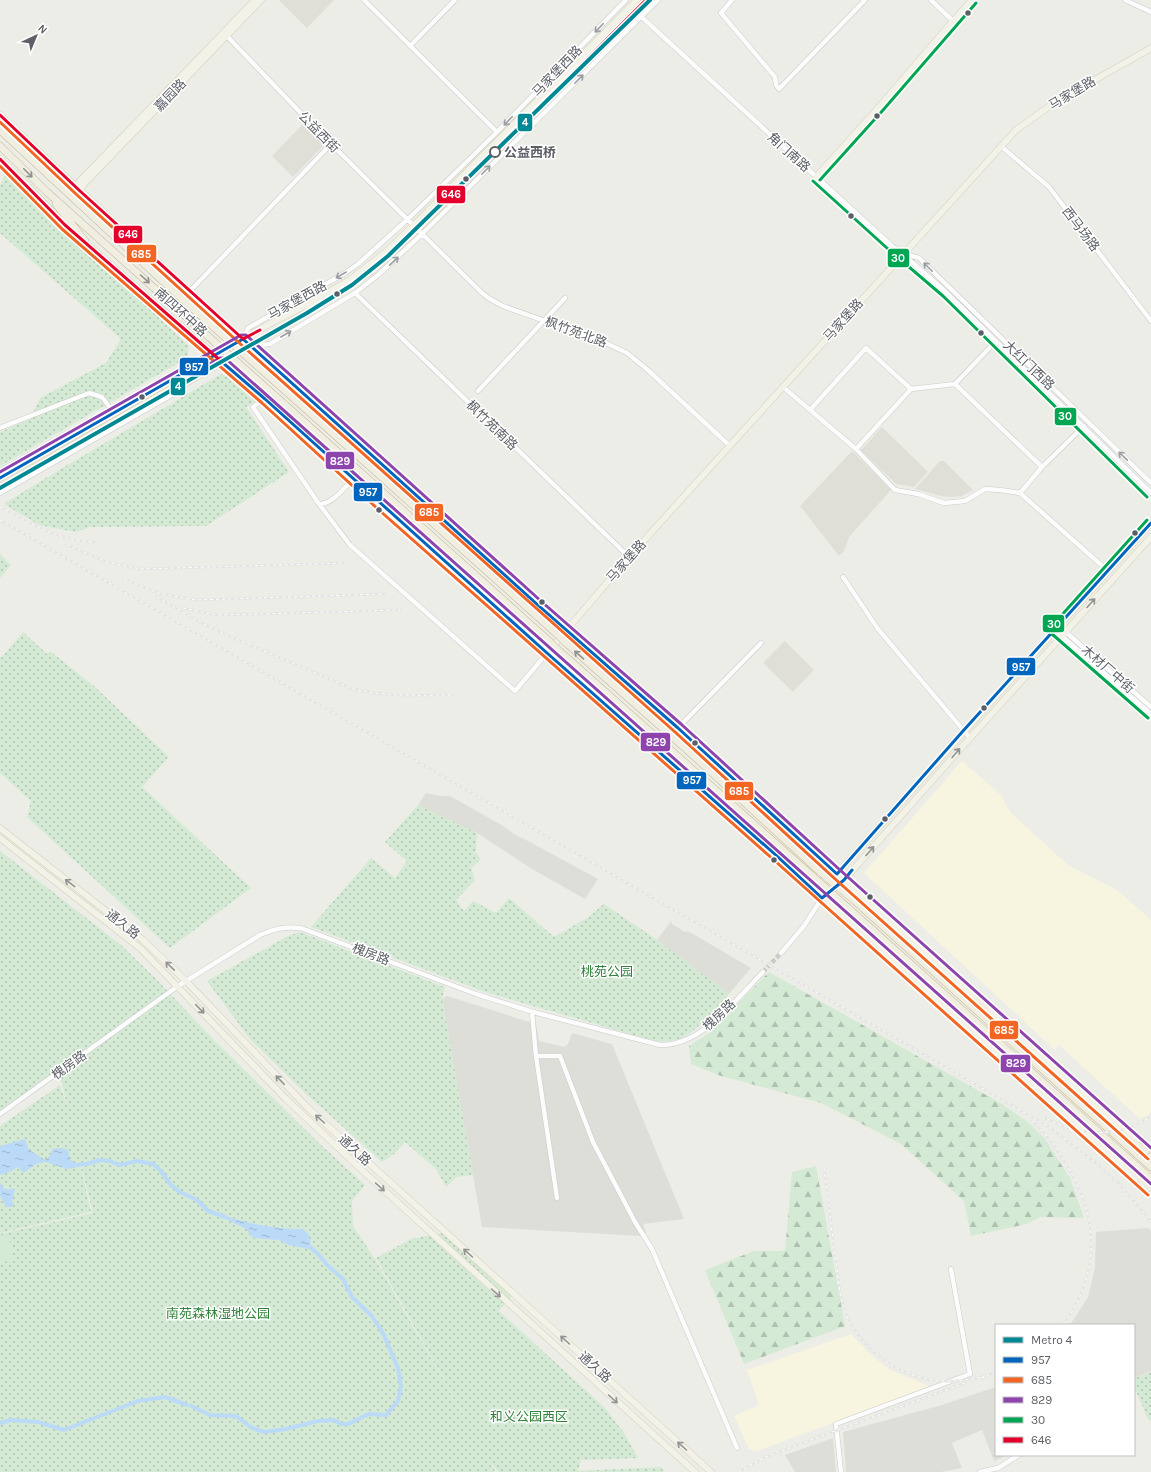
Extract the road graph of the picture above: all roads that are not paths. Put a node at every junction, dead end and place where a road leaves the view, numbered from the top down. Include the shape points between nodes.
1 (255, 0) edge
2 (261, 0) edge
3 (364, 0) edge
4 (455, 0) edge
5 (626, 0) edge
6 (637, 0) edge
7 (646, 0) edge
8 (658, 0) edge
9 (732, 0) edge
10 (865, 0) edge
11 (931, 0) edge
12 (972, 0) edge
13 (1125, 0) edge
14 (635, 11) junction
15 (1151, 12) edge
16 (641, 17) junction
17 (953, 21) junction
18 (225, 34) junction
19 (410, 46) junction
20 (1151, 48) edge
21 (0, 115) edge
22 (0, 130) edge
23 (497, 132) junction
24 (24, 139) junction
25 (331, 144) junction
26 (0, 146) edge
27 (1002, 147) junction
28 (0, 159) edge
29 (33, 162) junction
30 (816, 177) junction
31 (74, 186) junction
32 (80, 191) junction
33 (47, 192) junction
34 (76, 200) junction
35 (408, 219) junction
36 (418, 229) junction
37 (133, 239) junction
38 (85, 242) junction
39 (903, 254) junction
40 (190, 291) junction
41 (355, 293) junction
42 (565, 298) dead end
43 (543, 320) junction
44 (1151, 321) edge
45 (243, 339) junction
46 (996, 341) junction
47 (250, 346) junction
48 (214, 355) junction
49 (222, 362) junction
50 (181, 374) junction
51 (186, 383) junction
52 (956, 384) junction
53 (783, 387) junction
54 (911, 388) junction
55 (478, 391) dead end
56 (265, 399) junction
57 (111, 409) junction
58 (810, 410) junction
59 (1084, 426) junction
60 (0, 428) edge
61 (730, 446) junction
62 (856, 449) junction
63 (1042, 467) junction
64 (0, 471) edge
65 (392, 472) junction
66 (0, 478) edge
67 (353, 479) junction
68 (1151, 483) edge
69 (0, 487) edge
70 (0, 493) edge
71 (1020, 493) junction
72 (1151, 493) edge
73 (319, 504) junction
74 (395, 504) junction
75 (1151, 523) edge
76 (437, 527) junction
77 (1151, 537) edge
78 (629, 557) junction
79 (1108, 571) junction
80 (843, 577) dead end
81 (1057, 628) junction
82 (566, 630) junction
83 (1063, 634) junction
84 (761, 643) dead end
85 (547, 653) junction
86 (1151, 707) edge
87 (1151, 714) edge
88 (678, 728) junction
89 (963, 731) junction
90 (970, 738) junction
91 (663, 756) junction
92 (695, 757) junction
93 (716, 763) junction
94 (702, 778) junction
95 (0, 828) edge
96 (0, 838) edge
97 (828, 865) junction
98 (838, 874) junction
99 (844, 880) junction
100 (809, 886) junction
101 (822, 898) junction
102 (781, 953) tunnel mouth
103 (763, 972) tunnel mouth
104 (186, 981) junction
105 (178, 986) junction
106 (978, 1000) junction
107 (532, 1012) junction
108 (1000, 1032) junction
109 (536, 1056) junction
110 (1004, 1060) junction
111 (1063, 1102) junction
112 (0, 1114) edge
113 (1104, 1124) junction
114 (1111, 1144) junction
115 (1149, 1153) edge
116 (1151, 1167) edge
117 (1151, 1180) edge
118 (1149, 1190) edge
119 (557, 1198) dead end
120 (951, 1269) dead end
121 (737, 1448) dead end
122 (1018, 1456) edge
123 (999, 1470) edge
124 (696, 1472) edge
125 (711, 1472) edge
126 (842, 1472) edge
127 (980, 1472) edge

1 - 18 main road, 嘉园路
2 - 18 main road, 嘉园路
3 - 19 street
4 - 19 street
5 -> 23 street, 马家堡西路
6 - 36 main road, 马家堡西路
7 - 14 main road, 马家堡西路
8 - 16 street, 马家堡西路
9 - 10 street via 721,13 775,77 779,89
11 - 17 street
12 - 17 main road
13 - 15 street
14 - 16 street, 角门南路
14 - 36 main road, 马家堡西路
16 - 30 street, 角门南路
36 -> 16 street, 马家堡西路
17 - 30 main road
18 - 25 street, 公益西街
18 - 31 main road, 嘉园路
18 - 32 main road, 嘉园路
19 - 23 street
20 - 27 main road, 马家堡路 via 1054,103 1016,130
21 - 24 main road
22 - 29 highway, 南四环中路
23 - 35 street, 马家堡西路
24 - 29 highway
24 - 31 main road
25 - 35 street, 公益西街
25 - 40 street
26 -> 33 highway, 南四环中路
27 - 39 main road, 马家堡路
27 - 44 street, 西马场路 via 1049,187
28 - 38 main road
29 - 34 highway, 南四环中路
30 - 39 street, 角门南路
31 - 32 main road
32 - 37 main road
33 - 38 highway
33 -> 74 highway, 南四环中路, bridge
34 - 37 highway
34 - 76 highway, 南四环中路, bridge via 180,297
35 - 36 street, 公益西街
35 -> 45 street, 马家堡西路 via 346,273 248,328
41 -> 36 street, 马家堡西路 via 378,275
36 - 43 street, 枫竹苑北路 via 490,299
36 - 45 main road, 马家堡西路 via 351,279
36 - 47 main road, 马家堡西路 via 373,270
37 - 40 main road
38 - 48 main road
39 - 46 street, 角门南路
39 - 53 main road, 马家堡路
68 -> 39 street, 大红门西路 via 919,258
40 - 45 main road
47 -> 41 street, 马家堡西路 via 270,344
41 - 78 street, 枫竹苑南路
42 - 43 street
43 - 55 street
43 - 61 street, 枫竹苑北路 via 627,353
45 - 47 main road
45 - 48 main road
46 - 52 street
46 - 59 street, 角门南路
47 - 49 main road
47 - 65 main road
48 - 49 main road
48 - 50 main road
49 - 51 main road
49 - 56 main road
50 - 57 street via 172,375
50 - 66 main road
51 - 69 main road via 174,387
51 - 70 street via 175,393
52 - 54 street
52 - 63 street
53 - 58 street
53 - 61 main road, 马家堡路
54 - 58 street via 866,348
54 - 62 street
56 - 67 main road
56 - 73 street via 253,407
57 - 60 street via 102,397 89,393
57 - 64 street
58 - 62 street
59 - 63 street
59 - 72 street, 角门南路
61 - 78 main road, 马家堡路
62 - 71 street via 895,490 918,494 944,503 965,501 985,489
63 - 71 street
65 - 76 highway
65 - 82 main road
67 - 73 street via 333,499 325,504
67 - 74 highway
67 - 85 main road
71 - 79 street
73 - 85 street via 350,545 515,691
74 - 94 highway, 南四环中路, bridge
75 - 79 main road
92 -> 76 highway, 南四环中路, bridge
83 -> 77 main road
78 - 82 main road, 马家堡路
79 - 81 main road
80 - 89 street via 878,630
81 - 83 street, 木材厂中街
81 - 89 main road
82 - 85 main road, 马家堡路
82 - 88 main road
83 - 86 street, 木材厂中街
83 - 87 street, 木材厂中街
83 - 90 main road
84 - 88 street
85 - 91 main road
88 - 93 main road
89 - 90 street
89 - 98 main road
99 -> 90 main road
91 - 94 highway
91 - 100 main road
92 - 93 highway
92 - 108 highway, 南四环中路, bridge
93 - 97 main road
94 - 111 highway, 南四环中路, bridge
104 -> 95 main road, 通久路 via 144,940
96 - 105 main road, 通久路 via 141,949
97 - 98 main road
97 - 100 street
98 - 99 main road
98 - 101 main road
99 - 101 main road
99 - 106 main road
100 - 101 main road
101 - 102 street via 804,926
101 - 110 main road
103 - 107 street, 槐房路 via 706,1030 666,1045 654,1045
104 - 105 street, 槐房路
104 - 107 street, 槐房路 via 260,935 288,926 301,928 476,994
125 -> 104 main road, 通久路 via 307,1107
105 - 112 street, 槐房路
105 -> 124 main road, 通久路 via 286,1099
106 - 108 highway
106 - 115 main road
107 - 109 street
108 - 113 highway, 南四环中路
109 - 119 street
109 - 121 street via 560,1056 593,1142 652,1249
110 - 111 highway via 1021,1070 1048,1094
110 - 118 main road
111 - 114 highway, 南四环中路
113 - 115 highway
113 - 116 highway, 南四环中路
114 - 117 highway, 南四环中路
114 - 118 highway
120 - 126 street via 970,1374 836,1424
122 - 123 street
123 - 127 street

